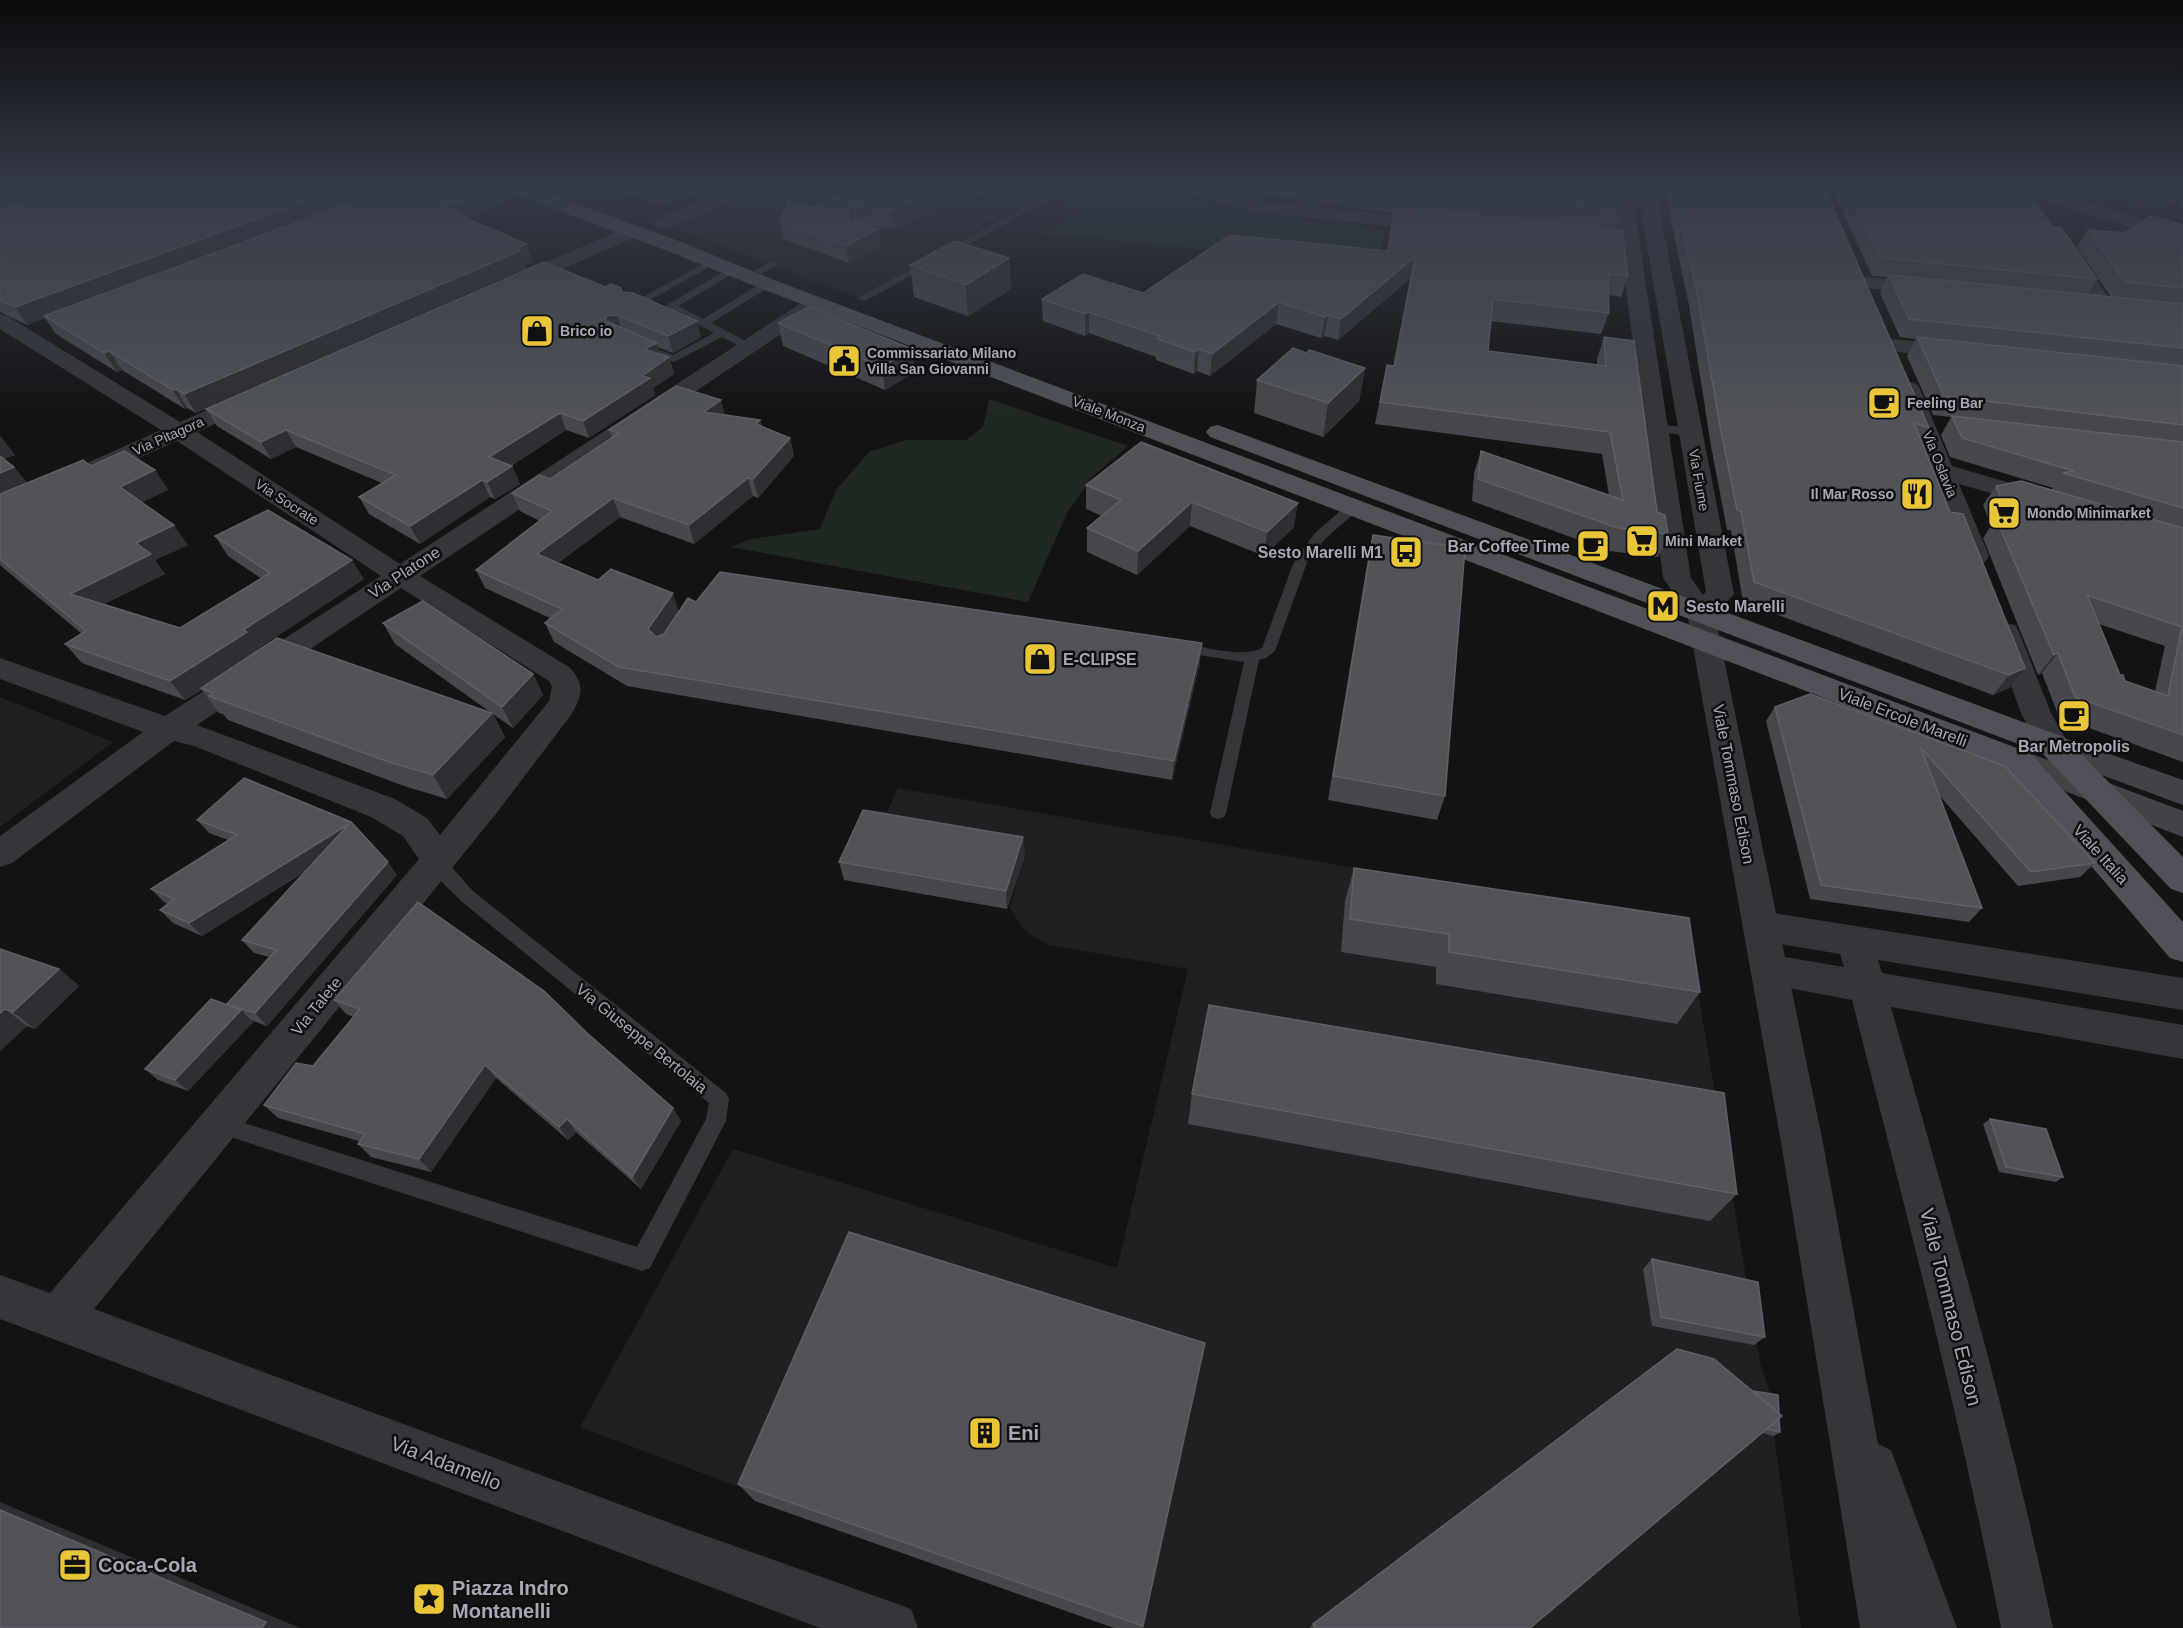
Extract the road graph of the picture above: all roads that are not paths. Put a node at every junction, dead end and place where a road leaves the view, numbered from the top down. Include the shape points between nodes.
1 (559, 263) edge
2 (701, 263) edge
3 (735, 263) edge
4 (927, 263) edge
5 (1632, 263) edge
6 (1660, 263) edge
7 (1855, 263) edge
8 (2074, 263) edge
9 (751, 272) junction
10 (795, 273) dead end
11 (839, 290) dead end
12 (1942, 291) edge
13 (493, 293) edge
14 (861, 298) junction
15 (816, 302) junction
16 (2080, 305) edge
17 (632, 306) edge
18 (2105, 307) junction
19 (2127, 310) edge
20 (0, 320) edge
21 (703, 323) junction
22 (1881, 323) edge
23 (35, 332) junction
24 (721, 333) junction
25 (627, 340) edge
26 (0, 345) edge
27 (748, 346) junction
28 (1971, 354) edge
29 (1896, 360) junction
30 (265, 393) edge
31 (1139, 402) dead end
32 (1195, 423) dead end
33 (1656, 428) junction
34 (178, 431) junction
35 (1690, 432) junction
36 (1943, 471) junction
37 (64, 482) edge
38 (2057, 505) edge
39 (1352, 508) junction
40 (1507, 540) junction
41 (1477, 547) junction
42 (399, 575) junction
43 (1704, 628) junction
44 (1169, 646) edge
45 (1252, 658) junction
46 (0, 668) edge
47 (568, 689) joint
48 (170, 728) junction
49 (2053, 745) junction
50 (2019, 761) junction
51 (2099, 792) junction
52 (2183, 793) edge
53 (1218, 813) dead end
54 (2183, 824) edge
55 (0, 854) edge
56 (437, 860) junction
57 (2183, 879) edge
58 (1761, 926) junction
59 (1855, 941) junction
60 (2183, 947) edge
61 (1768, 969) junction
62 (1868, 987) junction
63 (2183, 994) edge
64 (2183, 1042) edge
65 (219, 1124) junction
66 (0, 1297) edge
67 (58, 1318) junction
68 (1845, 1386) junction
69 (892, 1628) edge
70 (1886, 1628) edge
71 (1931, 1628) edge
72 (2026, 1628) edge

1 - 13 street
2 - 17 lane
3 - 9 main road, Viale Monza
4 - 14 lane
5 - 33 street
6 - 35 street, Via Fiume
7 - 12 street via 1868,292
8 - 18 street
9 - 10 main road, Viale Monza via 773,264
9 - 15 main road, Viale Monza
9 - 21 lane
9 - 21 lane via 670,306
11 - 14 main road, Viale Monza
14 - 31 main road, Viale Monza
15 - 27 street, Via Platone
15 - 39 main road, Viale Monza
16 - 18 street
18 - 19 street
20 - 23 street, Via Socrate
21 - 24 lane
22 - 29 street, Via Oslavia
23 - 26 street
23 - 34 street, Via Socrate
24 - 25 lane via 674,359
24 - 27 lane
27 - 42 street, Via Platone
28 - 29 street
29 - 36 street, Via Oslavia via 1933,424
30 - 34 street, Via Pitagora
32 - 41 main road
33 - 35 lane
33 - 43 street via 1677,578
34 - 37 street, Via Pitagora
34 - 42 street, Via Socrate
35 - 43 street, Via Fiume via 1720,594
36 - 38 street
36 - 49 street, Via Oslavia via 2036,713
39 - 41 main road, Viale Monza
39 - 45 lane via 1306,553 1268,651
40 - 41 main road, Viale Ercole Marelli
40 - 41 lane
40 - 43 main road, Viale Ercole Marelli
41 - 43 main road, Viale Ercole Marelli
42 - 47 street, Via Socrate via 559,674
42 - 48 street, Via Platone
43 - 49 main road, Viale Ercole Marelli
43 - 50 main road, Viale Ercole Marelli
43 - 58 street, Viale Tommaso Edison
44 - 45 lane
45 - 53 lane
46 - 48 street, Via Giuseppe Bertolaia
47 - 56 street, Via Talete via 560,708
48 - 55 street, Via Platone
48 - 56 street, Via Giuseppe Bertolaia via 393,813 415,827
49 - 50 main road
49 - 51 main road, Viale Ercole Marelli
49 - 52 main road, Viale Ercole Marelli
50 - 51 main road, Viale Ercole Marelli
50 - 60 main road, Viale Italia
51 - 54 main road, Viale Ercole Marelli
51 - 57 main road
56 - 65 street, Via Talete
56 - 65 lane, Via Giuseppe Bertolaia via 467,896 719,1099 716,1121 642,1260
58 - 59 street
58 - 61 street, Viale Tommaso Edison
59 - 62 street, Viale Tommaso Edison
59 - 63 street
61 - 62 street
61 - 68 street, Viale Tommaso Edison
62 - 64 street
62 - 72 street, Viale Tommaso Edison via 2007,1533
65 - 67 street, Via Talete
66 - 67 street, Via Adamello
67 - 69 street, Via Adamello
68 - 70 street, Viale Tommaso Edison
68 - 71 street, Viale Tommaso Edison

